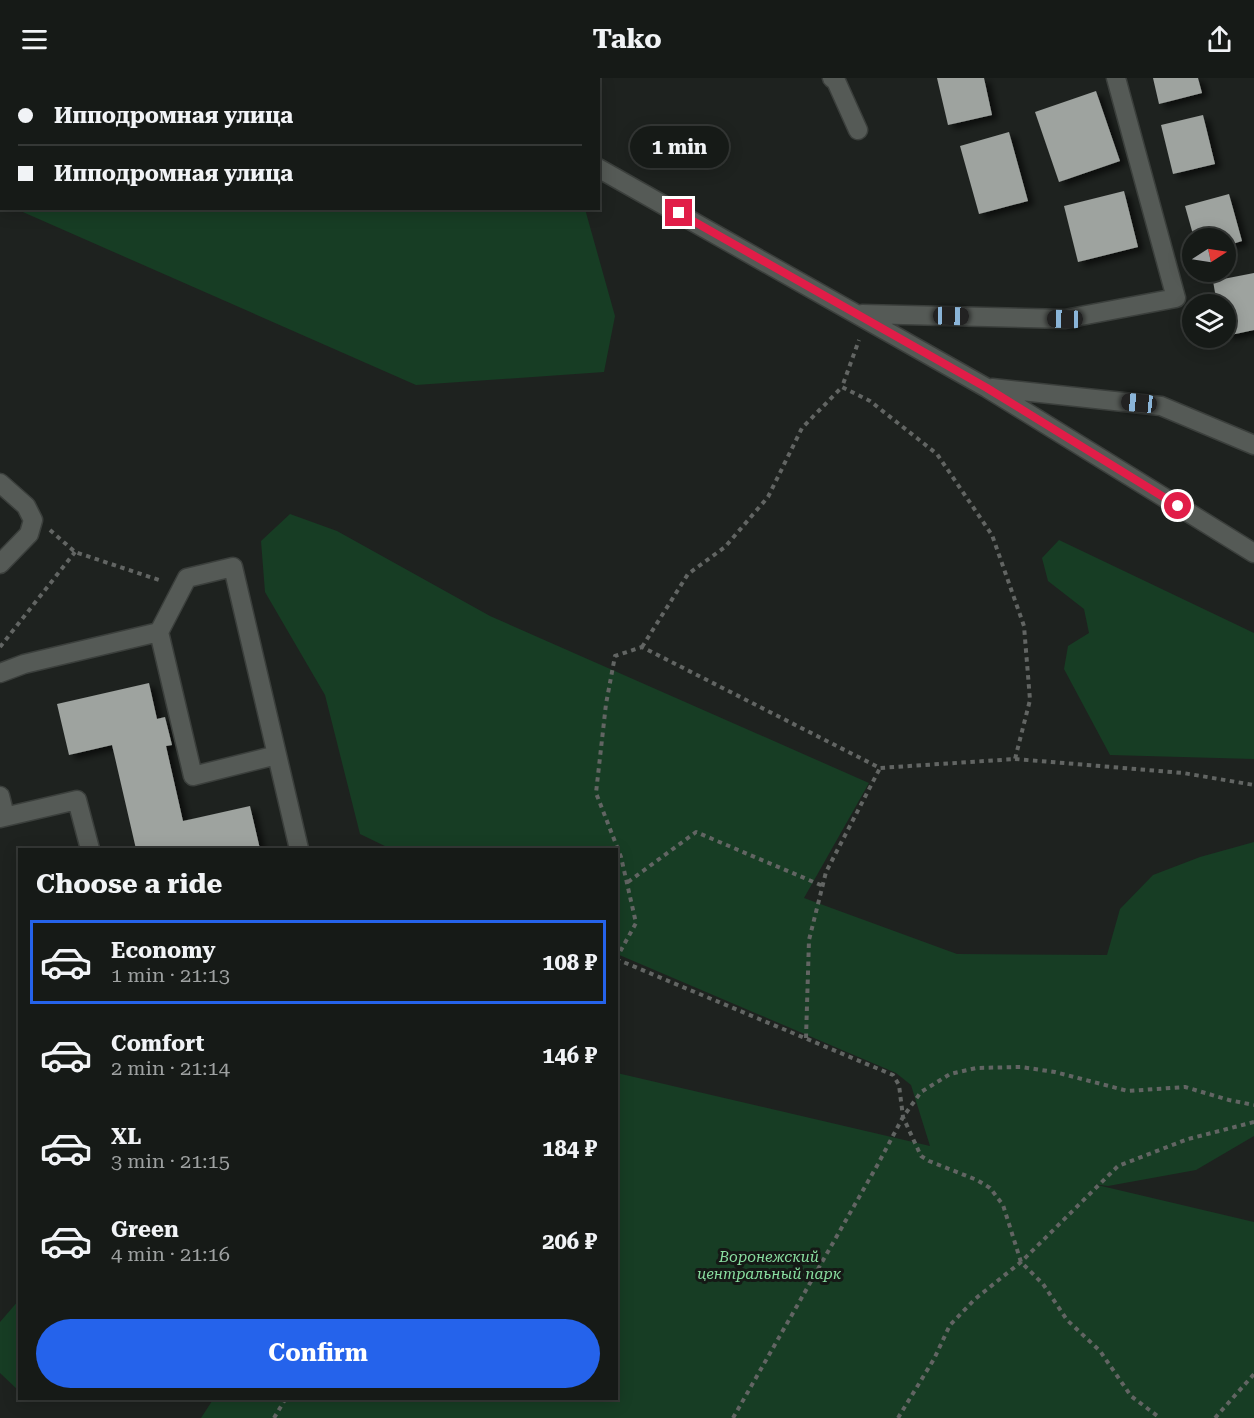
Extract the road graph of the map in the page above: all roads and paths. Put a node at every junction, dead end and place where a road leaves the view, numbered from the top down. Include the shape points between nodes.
1 (832, 78) edge
2 (1116, 78) edge
3 (858, 130) dead end
4 (600, 169) edge
5 (859, 314) junction
6 (842, 387) junction
7 (987, 388) junction
8 (1254, 445) edge
9 (0, 483) edge
10 (57, 535) dead end
11 (75, 552) junction
12 (1254, 553) edge
13 (0, 564) edge
14 (182, 587) junction
15 (159, 632) junction
16 (0, 647) edge
17 (642, 647) junction
18 (0, 673) edge
19 (277, 756) junction
20 (1015, 759) junction
21 (880, 768) junction
22 (1254, 785) edge
23 (0, 796) edge
24 (3, 817) edge
25 (90, 848) edge
26 (299, 848) edge
27 (617, 848) edge
28 (618, 849) edge
29 (628, 882) junction
30 (823, 886) junction
31 (618, 955) edge
32 (618, 960) edge
33 (806, 1038) junction
34 (1254, 1105) edge
35 (903, 1117) junction
36 (1254, 1122) edge
37 (1021, 1262) junction
38 (1254, 1373) edge
39 (285, 1400) edge
40 (274, 1418) edge
41 (733, 1418) edge
42 (898, 1418) edge
43 (1160, 1418) edge
44 (1215, 1418) edge

1 - 3 street
2 - 5 street via 1176,298 1065,319
4 - 5 street
5 - 6 path via 859,342
5 - 7 street
6 - 17 path via 802,428 768,496 725,547 688,574
6 - 20 path via 870,401 937,454 992,535 1024,626 1030,700
7 - 8 street via 1161,406
7 - 12 street
9 - 13 street via 26,506 33,520 29,534
10 - 11 path
11 - 14 path
11 - 16 path
14 - 15 street
14 - 19 street via 187,578 233,567
15 - 18 street
15 - 19 street via 194,776
17 - 21 path
17 - 27 path via 615,656 606,704 596,793
19 - 26 street
20 - 21 path
20 - 22 path via 1183,773
21 - 30 path via 826,872
23 - 24 street
24 - 25 street via 77,800
28 - 29 path
29 - 30 path via 696,832
29 - 31 path via 636,923
30 - 33 path via 809,940
32 - 33 path
33 - 35 path via 893,1075 899,1085
34 - 35 path via 1185,1087 1128,1091 1055,1072 1021,1067 976,1068 950,1074 921,1092
35 - 37 path via 921,1156 977,1180 1004,1205
35 - 41 path
36 - 37 path via 1188,1139 1118,1166
37 - 42 path via 950,1324
37 - 43 path via 1043,1284 1067,1320 1100,1351 1131,1396
38 - 44 path
39 - 40 path

